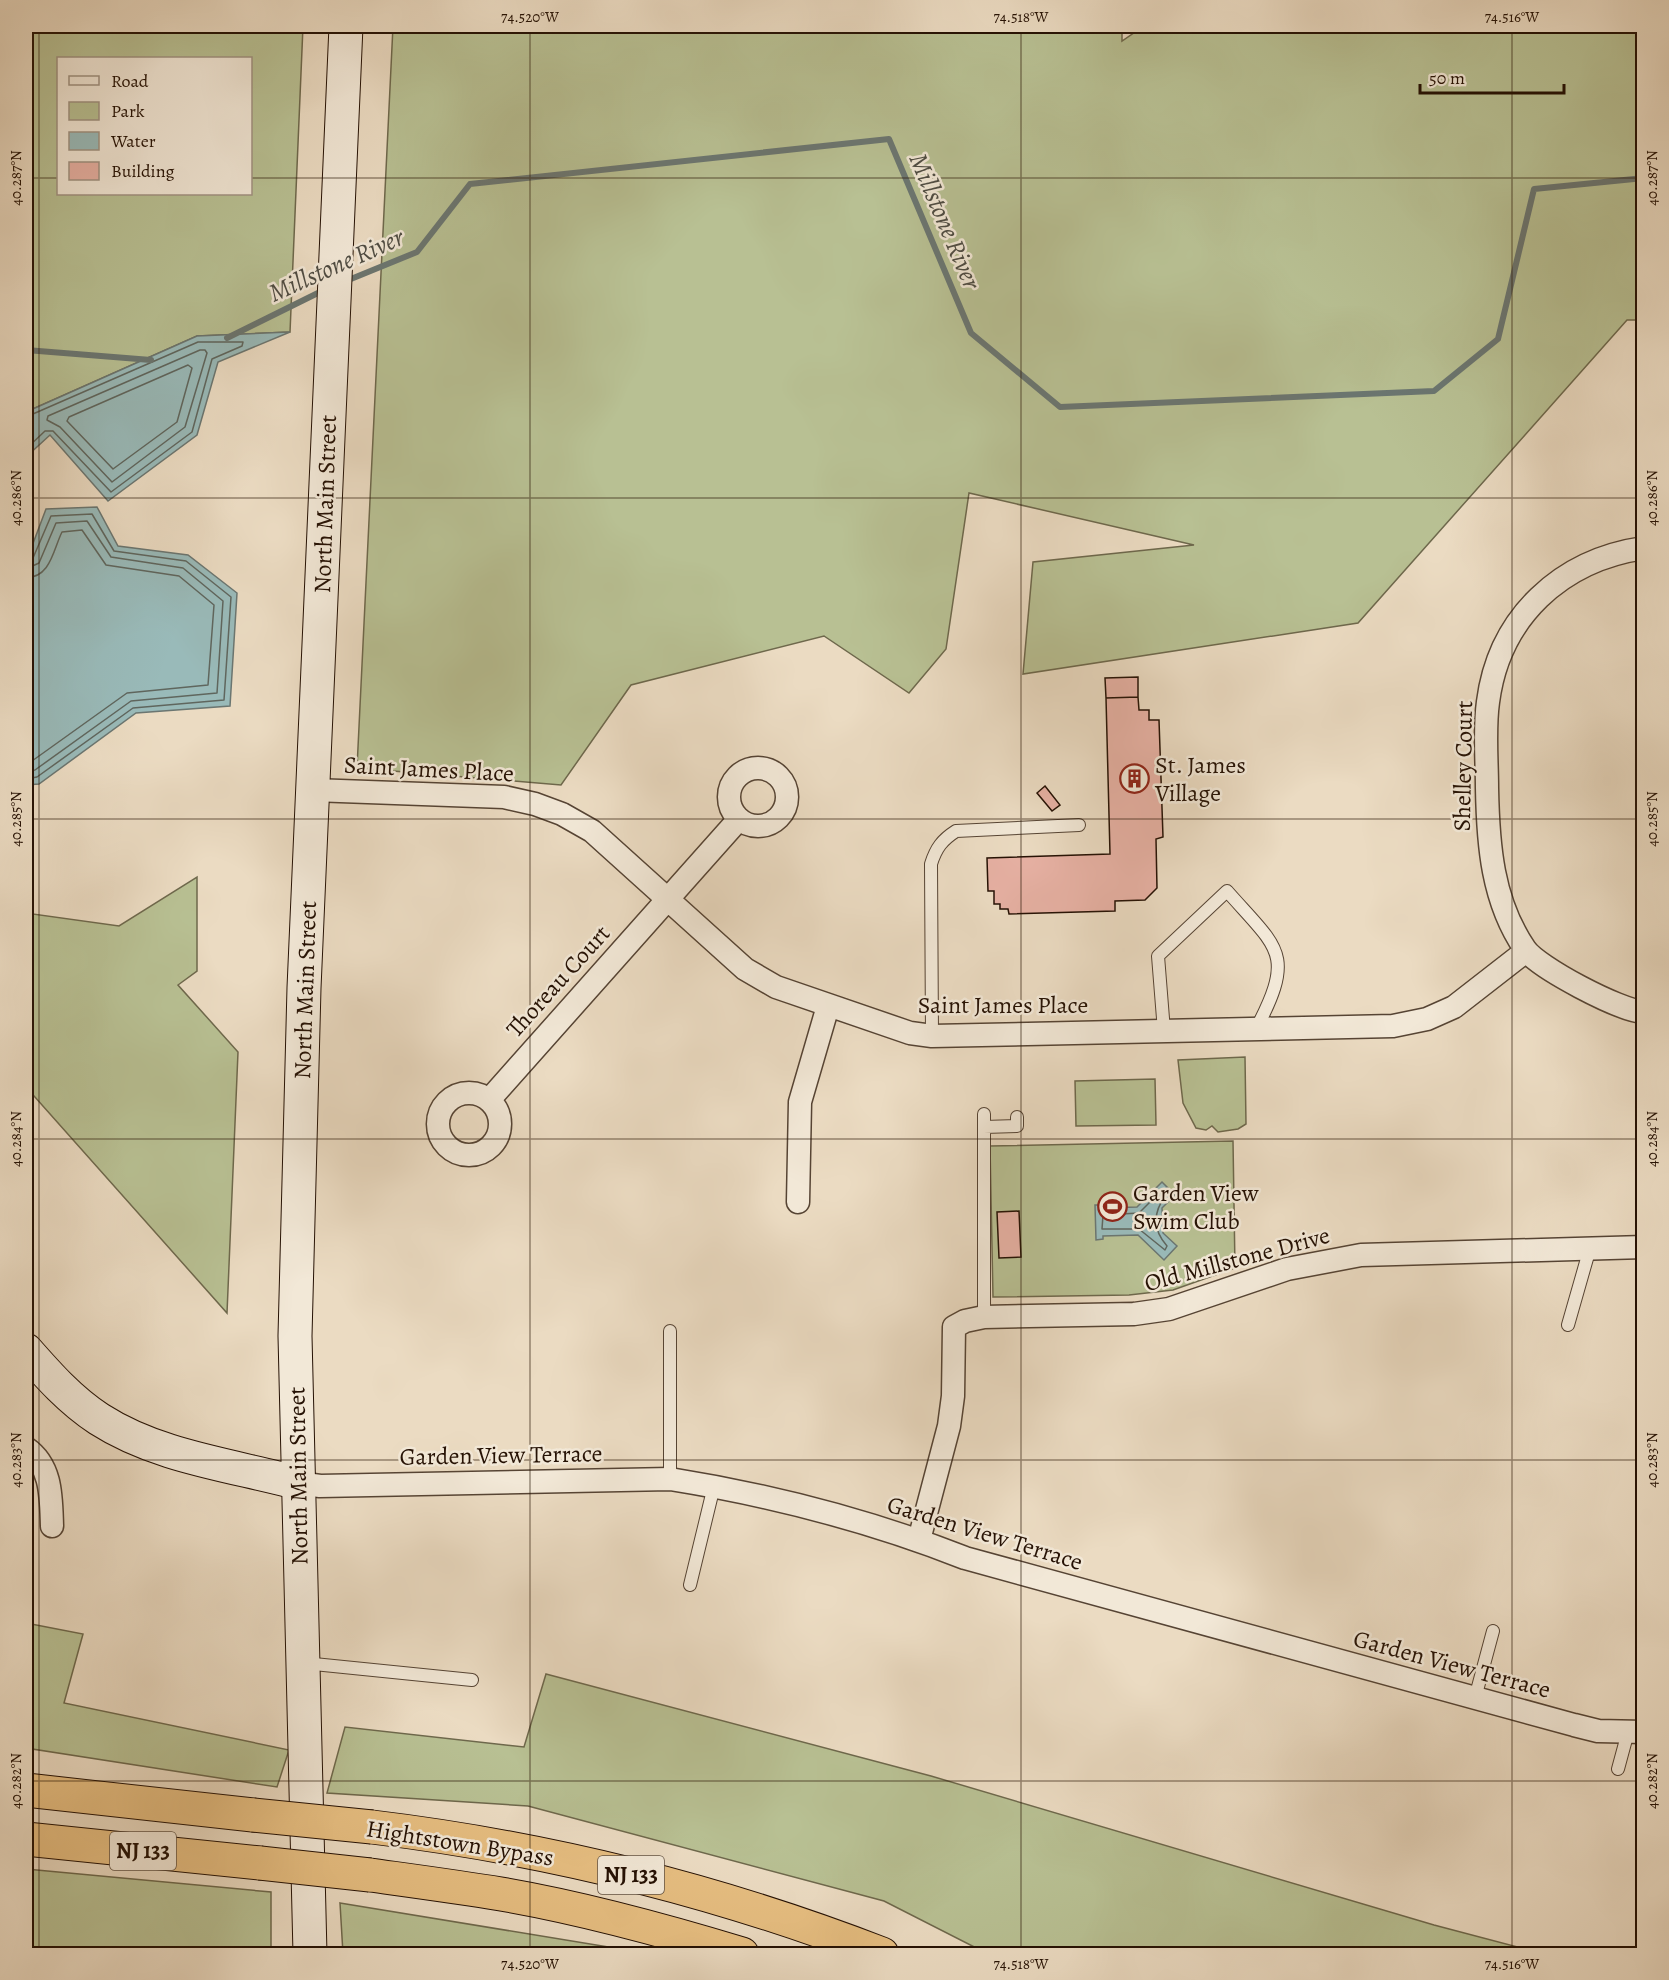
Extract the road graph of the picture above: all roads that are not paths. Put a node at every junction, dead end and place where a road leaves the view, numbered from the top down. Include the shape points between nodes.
1 (346, 26) edge
2 (1644, 548) edge
3 (313, 790) junction
4 (739, 819) dead end
5 (1079, 825) dead end
6 (668, 898) junction
7 (1526, 951) junction
8 (828, 1006) junction
9 (1644, 1012) edge
10 (1256, 1029) junction
11 (1164, 1031) junction
12 (932, 1035) junction
13 (489, 1100) dead end
14 (984, 1114) dead end
15 (1017, 1117) dead end
16 (984, 1127) junction
17 (798, 1202) dead end
18 (1644, 1247) edge
19 (1590, 1248) junction
20 (984, 1317) junction
21 (1568, 1325) dead end
22 (670, 1331) dead end
23 (26, 1350) edge
24 (26, 1448) edge
25 (670, 1479) junction
26 (298, 1483) junction
27 (714, 1486) junction
28 (52, 1526) dead end
29 (919, 1540) junction
30 (690, 1585) dead end
31 (1493, 1631) dead end
32 (303, 1663) junction
33 (472, 1680) dead end
34 (1475, 1698) junction
35 (1636, 1732) edge
36 (1618, 1769) dead end
37 (26, 1790) edge
38 (26, 1839) edge
39 (310, 1954) edge
40 (742, 1954) edge
41 (882, 1954) edge

1 - 3 street, North Main Street
2 - 7 street, Shelley Court via 1588,562 1546,591 1519,621 1496,671 1486,729 1489,849 1496,885
3 - 6 street, Saint James Place via 504,797 535,804 592,831
3 - 26 street, North Main Street via 295,1336
4 - 6 street, Thoreau Court
5 - 12 lane via 967,829 944,838 931,864
6 - 8 street, Saint James Place via 745,969 776,987
6 - 13 street, Thoreau Court
7 - 9 street via 1602,1000
7 - 10 street, Saint James Place via 1454,1007 1427,1020 1393,1026
8 - 12 street, Saint James Place via 910,1033
8 - 17 street via 800,1102
10 - 11 street, Saint James Place
10 - 11 lane via 1271,1000 1278,958 1273,944 1227,891 1158,956
11 - 12 street, Saint James Place
14 - 16 lane
15 - 16 lane via 1017,1126
16 - 20 lane
18 - 19 street, Old Millstone Drive
19 - 20 street, Old Millstone Drive via 1361,1255 1287,1269 1170,1309 1134,1314
19 - 21 lane
20 - 29 street, Old Millstone Drive via 954,1327 949,1426
22 - 25 lane
23 - 26 street via 71,1398 99,1419 138,1439 173,1452
24 - 28 street via 49,1480
25 - 26 street, Garden View Terrace via 320,1486
25 - 27 street, Garden View Terrace
26 - 32 street, North Main Street
27 - 29 street, Garden View Terrace
27 - 30 lane
29 - 34 street, Garden View Terrace via 965,1558
31 - 34 lane
32 - 33 lane
32 - 39 street, North Main Street
34 - 35 street, Garden View Terrace via 1574,1725
35 - 36 lane
37 - 41 highway, Hightstown Bypass / NJ 133, bridge via 372,1827 492,1845 642,1878 753,1910
38 - 40 highway, Hightstown Bypass / NJ 133, bridge via 370,1875 502,1894

